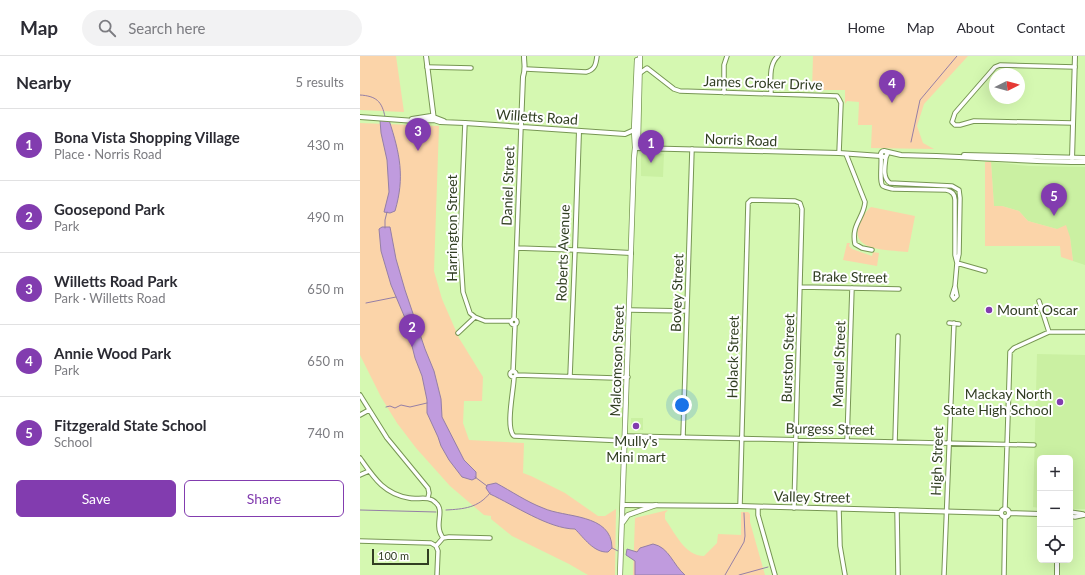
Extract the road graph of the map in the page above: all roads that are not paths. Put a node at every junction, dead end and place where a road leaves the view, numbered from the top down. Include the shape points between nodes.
1 (426, 56) edge
2 (524, 56) edge
3 (597, 56) edge
4 (639, 56) edge
5 (727, 56) edge
6 (778, 56) edge
7 (1075, 56) edge
8 (427, 67) junction
9 (1075, 67) junction
10 (471, 68) dead end
11 (526, 69) junction
12 (640, 73) junction
13 (724, 93) junction
14 (771, 94) junction
15 (360, 117) edge
16 (434, 118) junction
17 (464, 123) junction
18 (1073, 124) junction
19 (521, 127) junction
20 (634, 130) junction
21 (579, 131) junction
22 (635, 148) junction
23 (692, 149) junction
24 (839, 153) junction
25 (846, 154) junction
26 (884, 155) junction
27 (1072, 157) junction
28 (1085, 158) edge
29 (1031, 159) junction
30 (1072, 162) junction
31 (1085, 162) edge
32 (883, 166) junction
33 (889, 183) junction
34 (916, 184) junction
35 (946, 185) junction
36 (898, 186) junction
37 (934, 187) junction
38 (887, 188) junction
39 (916, 189) junction
40 (946, 190) junction
41 (960, 194) junction
42 (954, 195) junction
43 (747, 208) joint
44 (958, 208) junction
45 (517, 248) junction
46 (575, 250) junction
47 (872, 250) dead end
48 (631, 253) junction
49 (957, 263) junction
50 (985, 271) dead end
51 (955, 286) dead end
52 (800, 287) junction
53 (852, 288) junction
54 (899, 288) dead end
55 (1039, 301) dead end
56 (630, 310) junction
57 (687, 311) junction
58 (475, 317) junction
59 (512, 320) junction
60 (949, 323) dead end
61 (954, 323) junction
62 (959, 324) dead end
63 (1049, 332) junction
64 (1085, 332) edge
65 (458, 333) dead end
66 (898, 336) dead end
67 (514, 374) junction
68 (570, 376) junction
69 (628, 377) junction
70 (360, 395) edge
71 (369, 410) junction
72 (360, 415) edge
73 (683, 437) junction
74 (626, 438) junction
75 (743, 438) junction
76 (796, 439) junction
77 (847, 441) junction
78 (895, 442) junction
79 (949, 443) junction
80 (1007, 444) junction
81 (1034, 445) dead end
82 (360, 458) edge
83 (369, 471) junction
84 (360, 476) edge
85 (428, 498) junction
86 (623, 505) junction
87 (656, 505) junction
88 (740, 506) junction
89 (758, 507) junction
90 (794, 508) junction
91 (839, 509) junction
92 (1005, 509) junction
93 (896, 510) junction
94 (947, 511) junction
95 (1001, 513) junction
96 (1009, 513) junction
97 (1073, 513) edge
98 (1037, 514) edge
99 (1085, 515) edge
100 (1005, 517) junction
101 (1073, 517) edge
102 (622, 523) junction
103 (443, 538) junction
104 (490, 538) dead end
105 (360, 540) edge
106 (436, 546) junction
107 (1057, 563) edge
108 (437, 575) edge
109 (620, 575) edge
110 (775, 575) edge
111 (845, 575) edge
112 (898, 575) edge
113 (944, 575) edge
114 (1004, 575) edge
115 (1057, 575) edge

1 - 8 street
2 - 11 street, Daniel Street
3 - 11 street via 593,69 586,72
4 - 12 main road, Malcomson Street
4 - 20 main road, Malcomson Street
5 - 13 street via 724,66
6 - 14 street via 772,65
7 - 9 street
8 - 10 street
8 - 16 street
9 - 18 street
9 - 18 street via 1000,65 955,113 952,122 955,125 974,121
11 - 19 street, Daniel Street via 523,77
12 - 13 street, James Croker Drive via 647,68 680,91
12 - 22 main road, Malcomson Street via 638,141
13 - 14 street, James Croker Drive
14 - 24 street, James Croker Drive via 839,98
15 - 16 street, Willetts Road via 408,120
16 - 17 street, Willetts Road
17 - 19 street, Willetts Road
17 - 58 street, Harrington Street via 461,269 463,292 470,313
18 - 27 street
19 - 21 street, Willetts Road
19 - 45 street, Daniel Street
20 - 21 street, Willetts Road via 625,134
20 - 22 main road, Malcomson Street
21 - 46 street, Roberts Avenue
22 - 23 street, Norris Road
22 - 48 main road, Malcomson Street
23 - 24 street, Norris Road
23 - 57 street, Bovey Street
24 - 25 street, Norris Road
25 - 26 street, Norris Road via 849,152
25 - 47 street via 865,202 856,224 854,244
26 - 29 street, Norris Road
26 - 32 street
27 - 28 street, Norris Road
27 - 29 street, Norris Road
27 - 30 street
29 - 30 street, Norris Road
30 - 31 street, Norris Road
32 - 33 street via 885,178
32 - 38 street via 881,183
33 - 36 street
33 - 38 street
34 - 36 street
34 - 37 street
34 - 39 street
35 - 37 street
35 - 40 street
35 - 41 street via 955,186
36 - 38 street
36 - 39 street
37 - 39 street
37 - 40 street
40 - 42 street
41 - 42 street
41 - 44 street
42 - 44 street
43 - 52 street, Burston Street via 751,200 800,203
43 - 75 street, Holack Street
44 - 49 street via 955,255
45 - 46 street
45 - 59 street, Daniel Street
46 - 48 street
46 - 68 street, Roberts Avenue
48 - 56 main road, Malcomson Street
49 - 50 street
49 - 51 street
52 - 53 street, Brake Street
52 - 76 street, Burston Street
53 - 54 street, Brake Street
53 - 77 street, Manuel Street
55 - 63 street
56 - 57 street
56 - 69 main road, Malcomson Street
57 - 73 street, Bovey Street
58 - 59 street via 485,321
58 - 65 street
59 - 67 street via 512,324 515,324
60 - 61 street
61 - 62 street
61 - 79 street, High Street
63 - 64 street
63 - 80 street via 1010,352
66 - 78 street
67 - 68 street
67 - 74 street, Burgess Street via 510,426 514,436
68 - 69 street
69 - 74 main road, Malcomson Street
70 - 71 street
71 - 72 street
71 - 85 street via 387,438 428,488
73 - 74 street, Burgess Street
73 - 75 street, Burgess Street
74 - 86 main road, Malcomson Street
75 - 76 street, Burgess Street
75 - 88 street, Holack Street
76 - 77 street, Burgess Street
76 - 90 street, Burston Street
77 - 78 street, Burgess Street
78 - 79 street, Burgess Street
79 - 80 street, Burgess Street
79 - 94 street, High Street
80 - 81 street, Burgess Street
80 - 92 street
82 - 83 street
83 - 84 street
83 - 85 street via 382,486 395,494 411,498
85 - 103 street via 438,506 439,529
86 - 87 street, Valley Street
86 - 102 main road, Malcomson Street
87 - 88 street, Valley Street
87 - 102 main road via 628,515
88 - 89 street, Valley Street
89 - 90 street, Valley Street
89 - 110 street
90 - 91 street, Valley Street
91 - 93 street, Valley Street
91 - 111 street via 840,546
92 - 95 street
92 - 96 street
93 - 94 street, Valley Street
93 - 112 street
94 - 95 street, Valley Street
94 - 113 street, High Street
95 - 100 street
96 - 98 street
96 - 100 street
97 - 99 street
99 - 101 street
100 - 114 street
102 - 109 main road, Malcomson Street
103 - 104 street
103 - 106 street
105 - 106 street via 430,543
106 - 108 street
107 - 115 street

